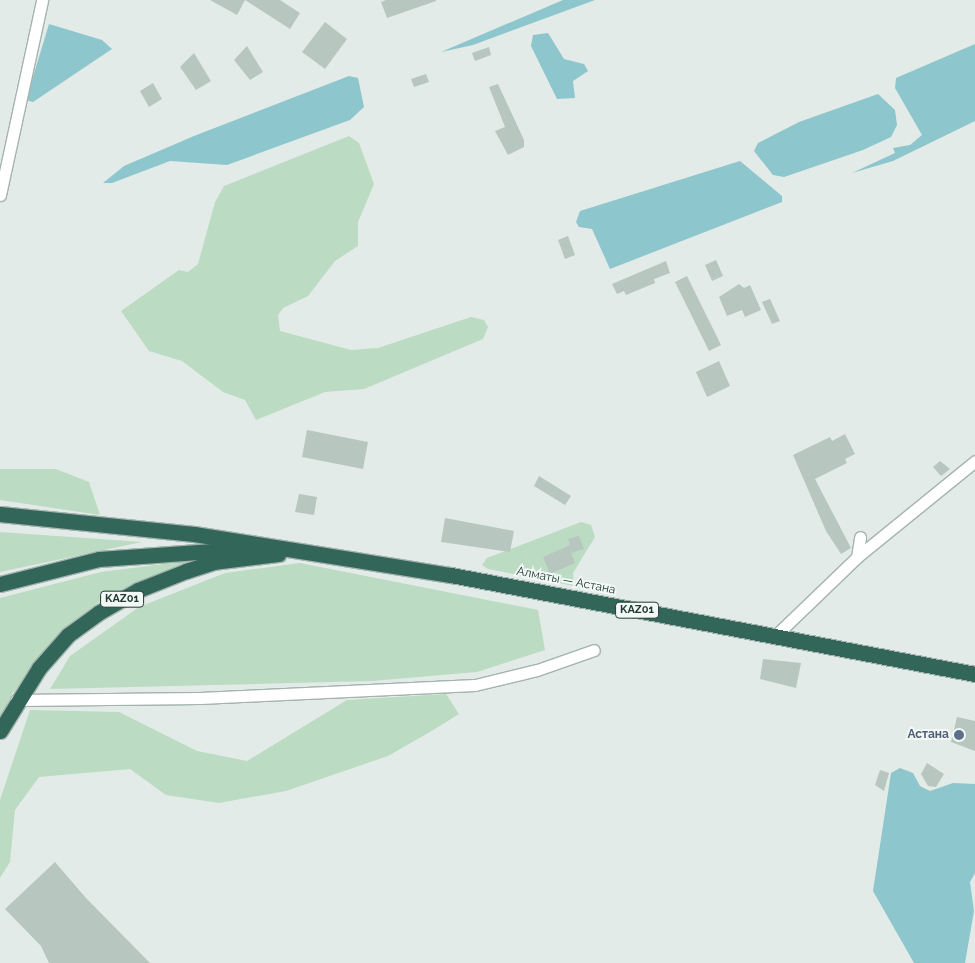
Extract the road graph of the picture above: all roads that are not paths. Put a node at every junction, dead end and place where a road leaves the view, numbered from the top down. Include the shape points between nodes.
1 (42, 0) edge
2 (4, 153) edge
3 (0, 195) edge
4 (975, 461) edge
5 (0, 514) edge
6 (860, 537) dead end
7 (297, 551) junction
8 (857, 557) junction
9 (0, 584) edge
10 (775, 636) junction
11 (594, 650) dead end
12 (975, 674) edge
13 (16, 700) junction
14 (0, 731) edge

1 - 2 street
2 - 3 street
4 - 8 street
5 - 7 highway, KАZ01 via 194,534
6 - 8 street
7 - 9 highway, KАZ01 via 151,552 42,570
7 - 10 highway, Алматы — Астана / KАZ01 via 451,575
7 - 13 highway, KАZ01 via 214,562 138,590 68,636
8 - 10 street
10 - 12 highway, Алматы — Астана / KАZ01
11 - 13 street via 537,670 475,685 200,698
13 - 14 highway, KАZ01

